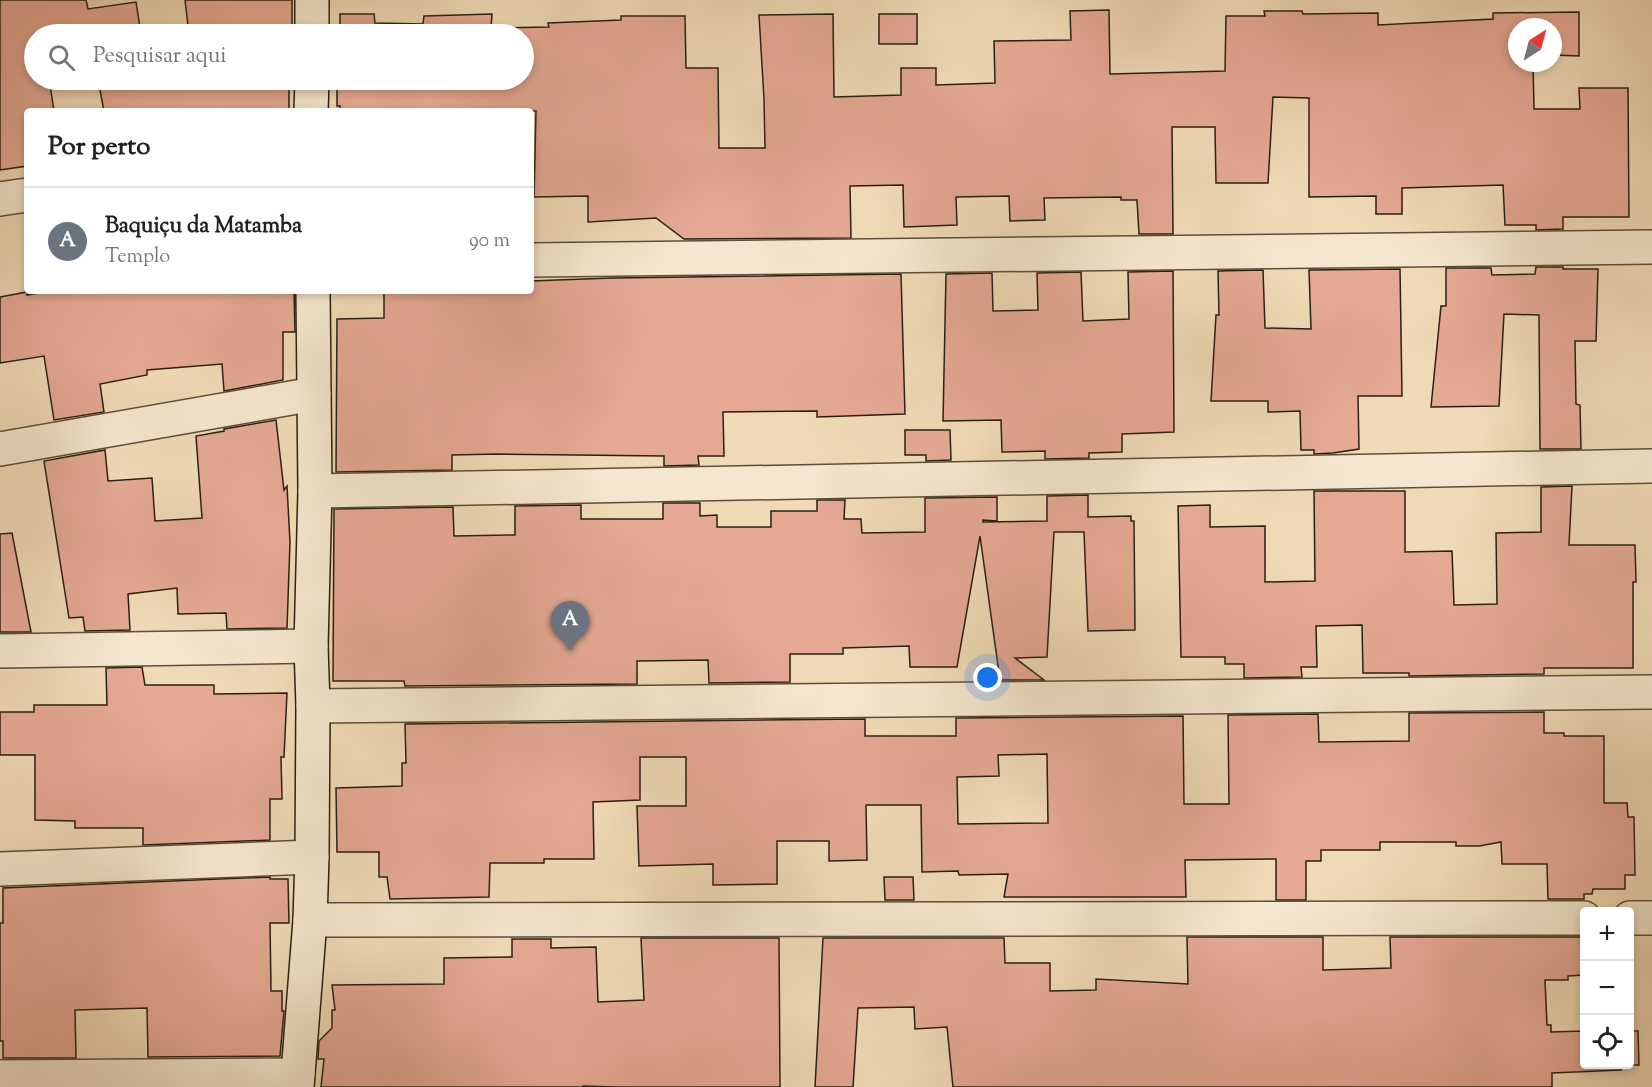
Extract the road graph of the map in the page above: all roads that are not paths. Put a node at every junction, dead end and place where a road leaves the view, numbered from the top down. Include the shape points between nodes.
1 (312, 0) edge
2 (312, 24) edge
3 (312, 90) edge
4 (311, 108) edge
5 (24, 195) edge
6 (0, 199) edge
7 (1652, 247) edge
8 (534, 260) edge
9 (313, 294) edge
10 (314, 394) junction
11 (0, 448) edge
12 (1652, 466) edge
13 (315, 491) junction
14 (311, 646) junction
15 (0, 651) edge
16 (1652, 692) edge
17 (314, 706) junction
18 (312, 857) junction
19 (0, 869) edge
20 (1580, 918) edge
21 (1634, 918) edge
22 (1652, 918) edge
23 (310, 920) junction
24 (0, 1077) edge
25 (298, 1081) edge

1 - 2 street
3 - 4 street
5 - 6 street
7 - 8 street
9 - 10 street
10 - 11 street
10 - 13 street
12 - 13 street
13 - 14 street
14 - 15 street
14 - 17 street
16 - 17 street
17 - 18 street
18 - 19 street
18 - 23 street
20 - 23 street
21 - 22 street
23 - 25 street
24 - 25 street

